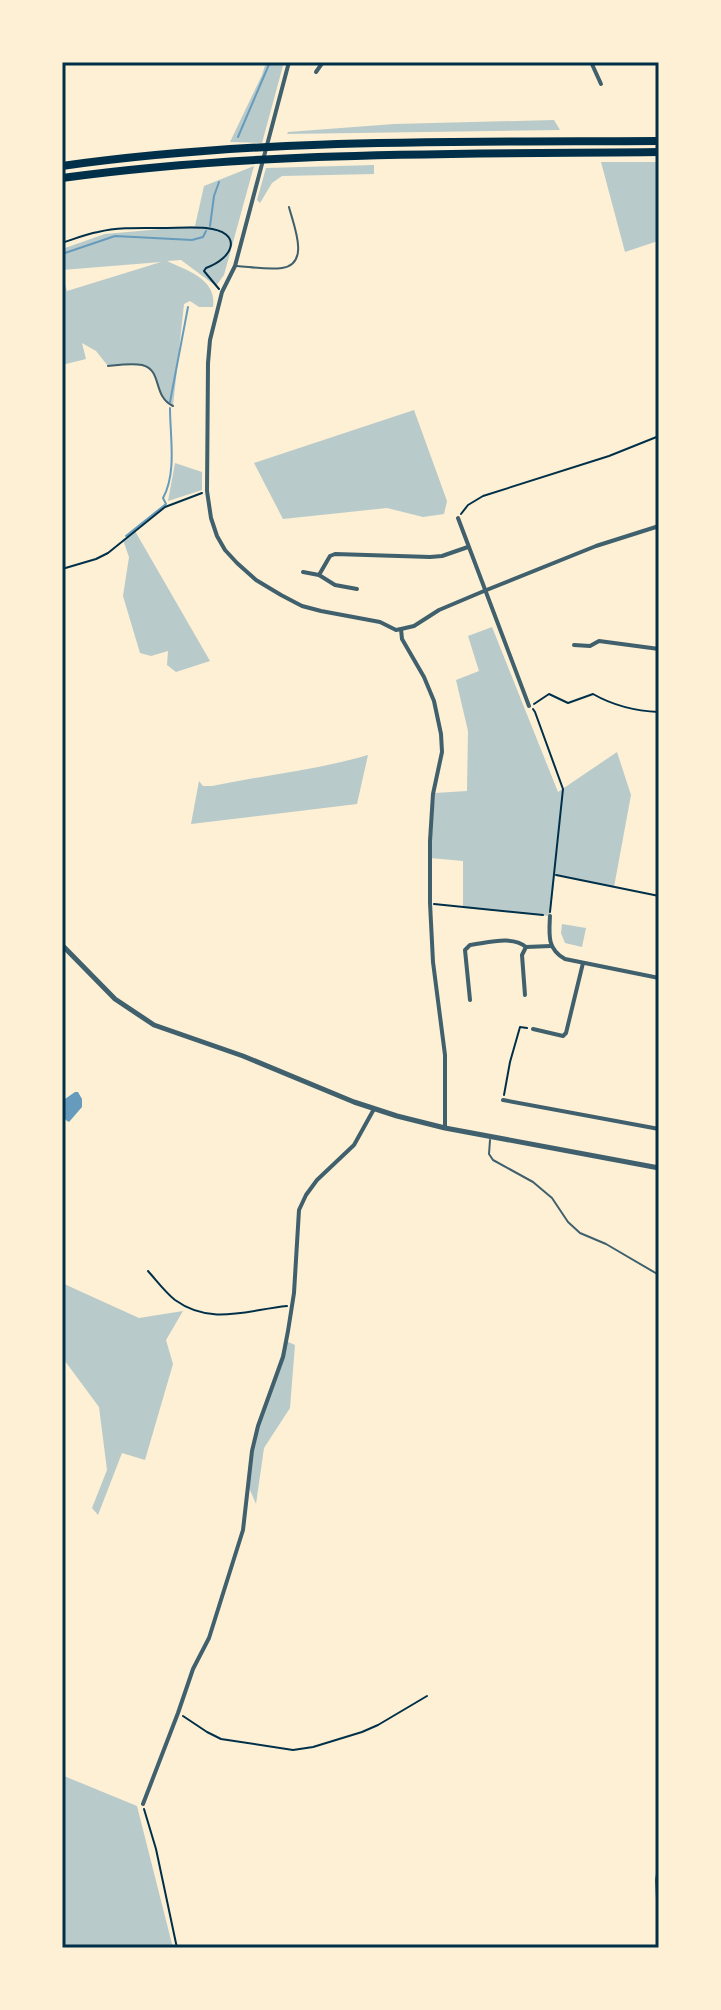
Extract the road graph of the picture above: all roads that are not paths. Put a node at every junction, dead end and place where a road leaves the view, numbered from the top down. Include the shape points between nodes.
1 (289, 62) edge
2 (323, 62) edge
3 (591, 62) edge
4 (316, 72) dead end
5 (601, 84) dead end
6 (659, 141) edge
7 (659, 152) edge
8 (62, 166) edge
9 (62, 178) edge
10 (289, 207) dead end
11 (235, 266) junction
12 (108, 366) dead end
13 (173, 406) dead end
14 (458, 518) road end
15 (659, 526) edge
16 (468, 547) junction
17 (303, 572) dead end
18 (319, 575) junction
19 (357, 589) dead end
20 (484, 591) junction
21 (401, 629) junction
22 (574, 645) dead end
23 (659, 649) edge
24 (529, 706) road end
25 (550, 916) road end
26 (62, 945) edge
27 (551, 946) junction
28 (526, 947) junction
29 (583, 963) junction
30 (659, 978) edge
31 (525, 995) dead end
32 (470, 1000) dead end
33 (533, 1029) road end
34 (503, 1100) road end
35 (374, 1109) junction
36 (445, 1128) junction
37 (659, 1129) edge
38 (490, 1137) junction
39 (659, 1168) edge
40 (659, 1275) edge
41 (143, 1804) road end
42 (659, 1868) edge
43 (659, 1917) edge

1 - 11 street
2 - 4 street
3 - 5 street
6 - 8 highway via 273,147
7 - 9 highway via 258,159
10 - 11 lane via 299,249 294,261 283,268
11 - 21 street via 222,292 208,363 207,491 217,536 256,580 302,606
12 - 13 lane via 149,368 161,397
14 - 16 street
15 - 20 street
16 - 18 street via 430,557 335,554
16 - 20 street
17 - 18 street
18 - 19 street
20 - 21 street
20 - 24 street
21 - 36 street via 434,701 441,734 432,809 430,903 445,1055
22 - 23 street via 599,641
25 - 27 street
26 - 35 street via 115,999 154,1025
27 - 28 street
27 - 29 street via 565,959
28 - 31 street
28 - 32 street via 514,940 470,945 465,950
29 - 30 street
29 - 33 street via 566,1033
34 - 37 street
35 - 36 street
35 - 41 street via 354,1145 302,1201 283,1357 252,1451 243,1530 209,1638
36 - 38 street
38 - 39 street
38 - 40 lane via 493,1160 533,1182 580,1233
42 - 43 street

